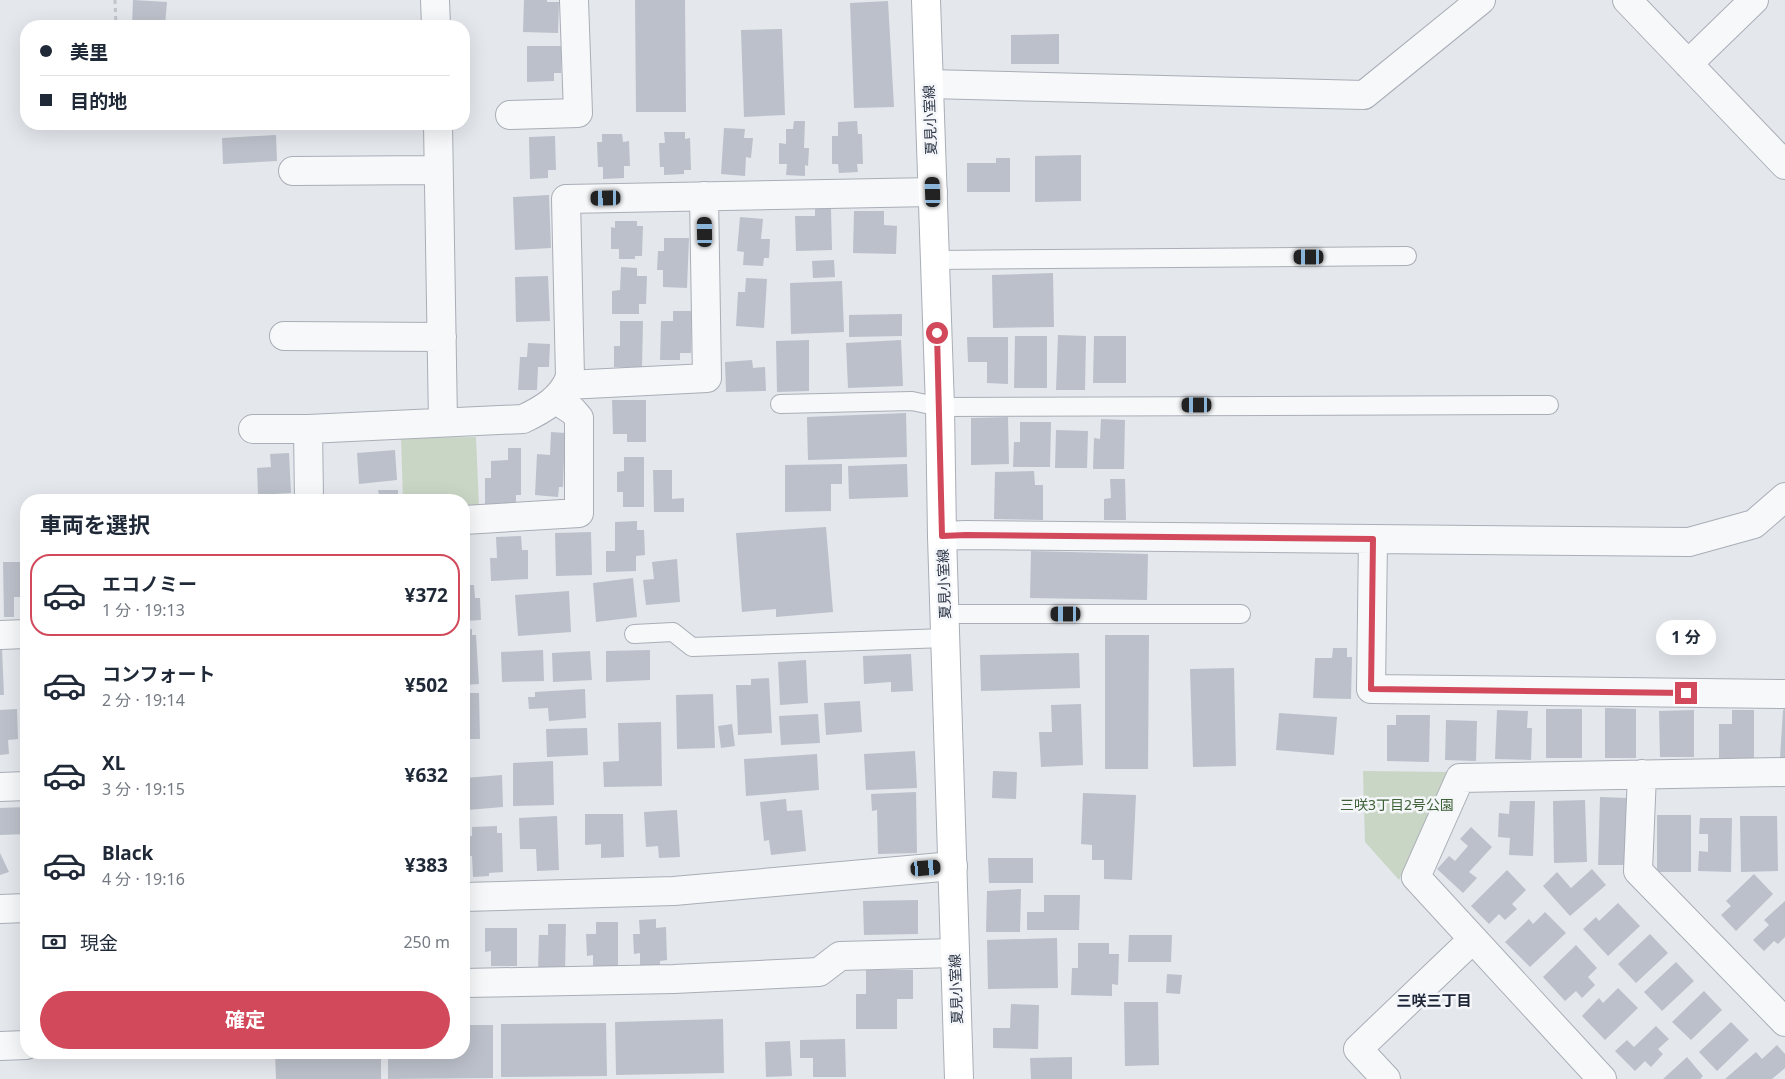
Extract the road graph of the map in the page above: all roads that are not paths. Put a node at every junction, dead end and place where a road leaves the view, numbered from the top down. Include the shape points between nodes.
1 (435, 0) edge
2 (574, 0) edge
3 (926, 0) edge
4 (1481, 0) edge
5 (1627, 0) edge
6 (1754, 0) edge
7 (436, 20) edge
8 (1688, 64) junction
9 (929, 84) junction
10 (510, 115) dead end
11 (438, 130) edge
12 (1785, 165) edge
13 (438, 170) junction
14 (292, 171) dead end
15 (933, 192) junction
16 (704, 196) junction
17 (1407, 256) dead end
18 (935, 260) junction
19 (284, 336) dead end
20 (442, 337) junction
21 (561, 392) junction
22 (780, 404) dead end
23 (1549, 405) dead end
24 (940, 406) junction
25 (443, 422) junction
26 (252, 429) dead end
27 (308, 429) junction
28 (309, 494) edge
29 (1785, 496) edge
30 (470, 520) edge
31 (942, 536) junction
32 (1373, 539) junction
33 (1241, 614) dead end
34 (945, 626) junction
35 (20, 634) edge
36 (634, 634) dead end
37 (0, 635) edge
38 (1785, 694) edge
39 (1785, 772) edge
40 (1642, 774) junction
41 (20, 786) edge
42 (0, 787) edge
43 (953, 866) junction
44 (470, 896) edge
45 (0, 908) edge
46 (20, 908) edge
47 (1473, 939) junction
48 (955, 953) junction
49 (470, 983) edge
50 (1785, 1022) edge
51 (20, 1045) edge
52 (0, 1046) edge
53 (959, 1079) edge
54 (1386, 1079) edge
55 (1602, 1079) edge

1 - 7 street
2 - 10 street via 578,113
3 - 9 main road, 夏見小室線
4 - 9 street via 1364,95
5 - 8 street
6 - 8 street
8 - 12 street
9 - 15 main road, 夏見小室線
11 - 13 street
13 - 14 street
13 - 20 street
15 - 16 street
15 - 18 main road, 夏見小室線
16 - 21 street via 707,378
16 - 21 street via 566,199 570,377
17 - 18 lane
18 - 24 main road, 夏見小室線
19 - 20 street
20 - 25 street
21 - 25 street via 539,411 522,419
21 - 30 street via 580,418 579,513
22 - 24 lane via 912,401
23 - 24 lane
24 - 31 main road, 夏見小室線
25 - 27 street
26 - 27 street
27 - 28 street
29 - 32 street via 1754,524 1689,542
31 - 32 street
31 - 34 main road, 夏見小室線
32 - 38 street via 1371,689
33 - 34 lane
34 - 36 lane via 692,647 673,632
34 - 43 main road, 夏見小室線
35 - 37 street
39 - 40 street
40 - 47 street via 1460,778 1416,877
40 - 50 street via 1638,871
41 - 42 street
43 - 44 street via 674,891
43 - 48 main road, 夏見小室線
45 - 46 street
47 - 54 street via 1358,1049
47 - 55 street
48 - 49 street via 840,956 819,972 674,980
48 - 53 main road, 夏見小室線
51 - 52 street

